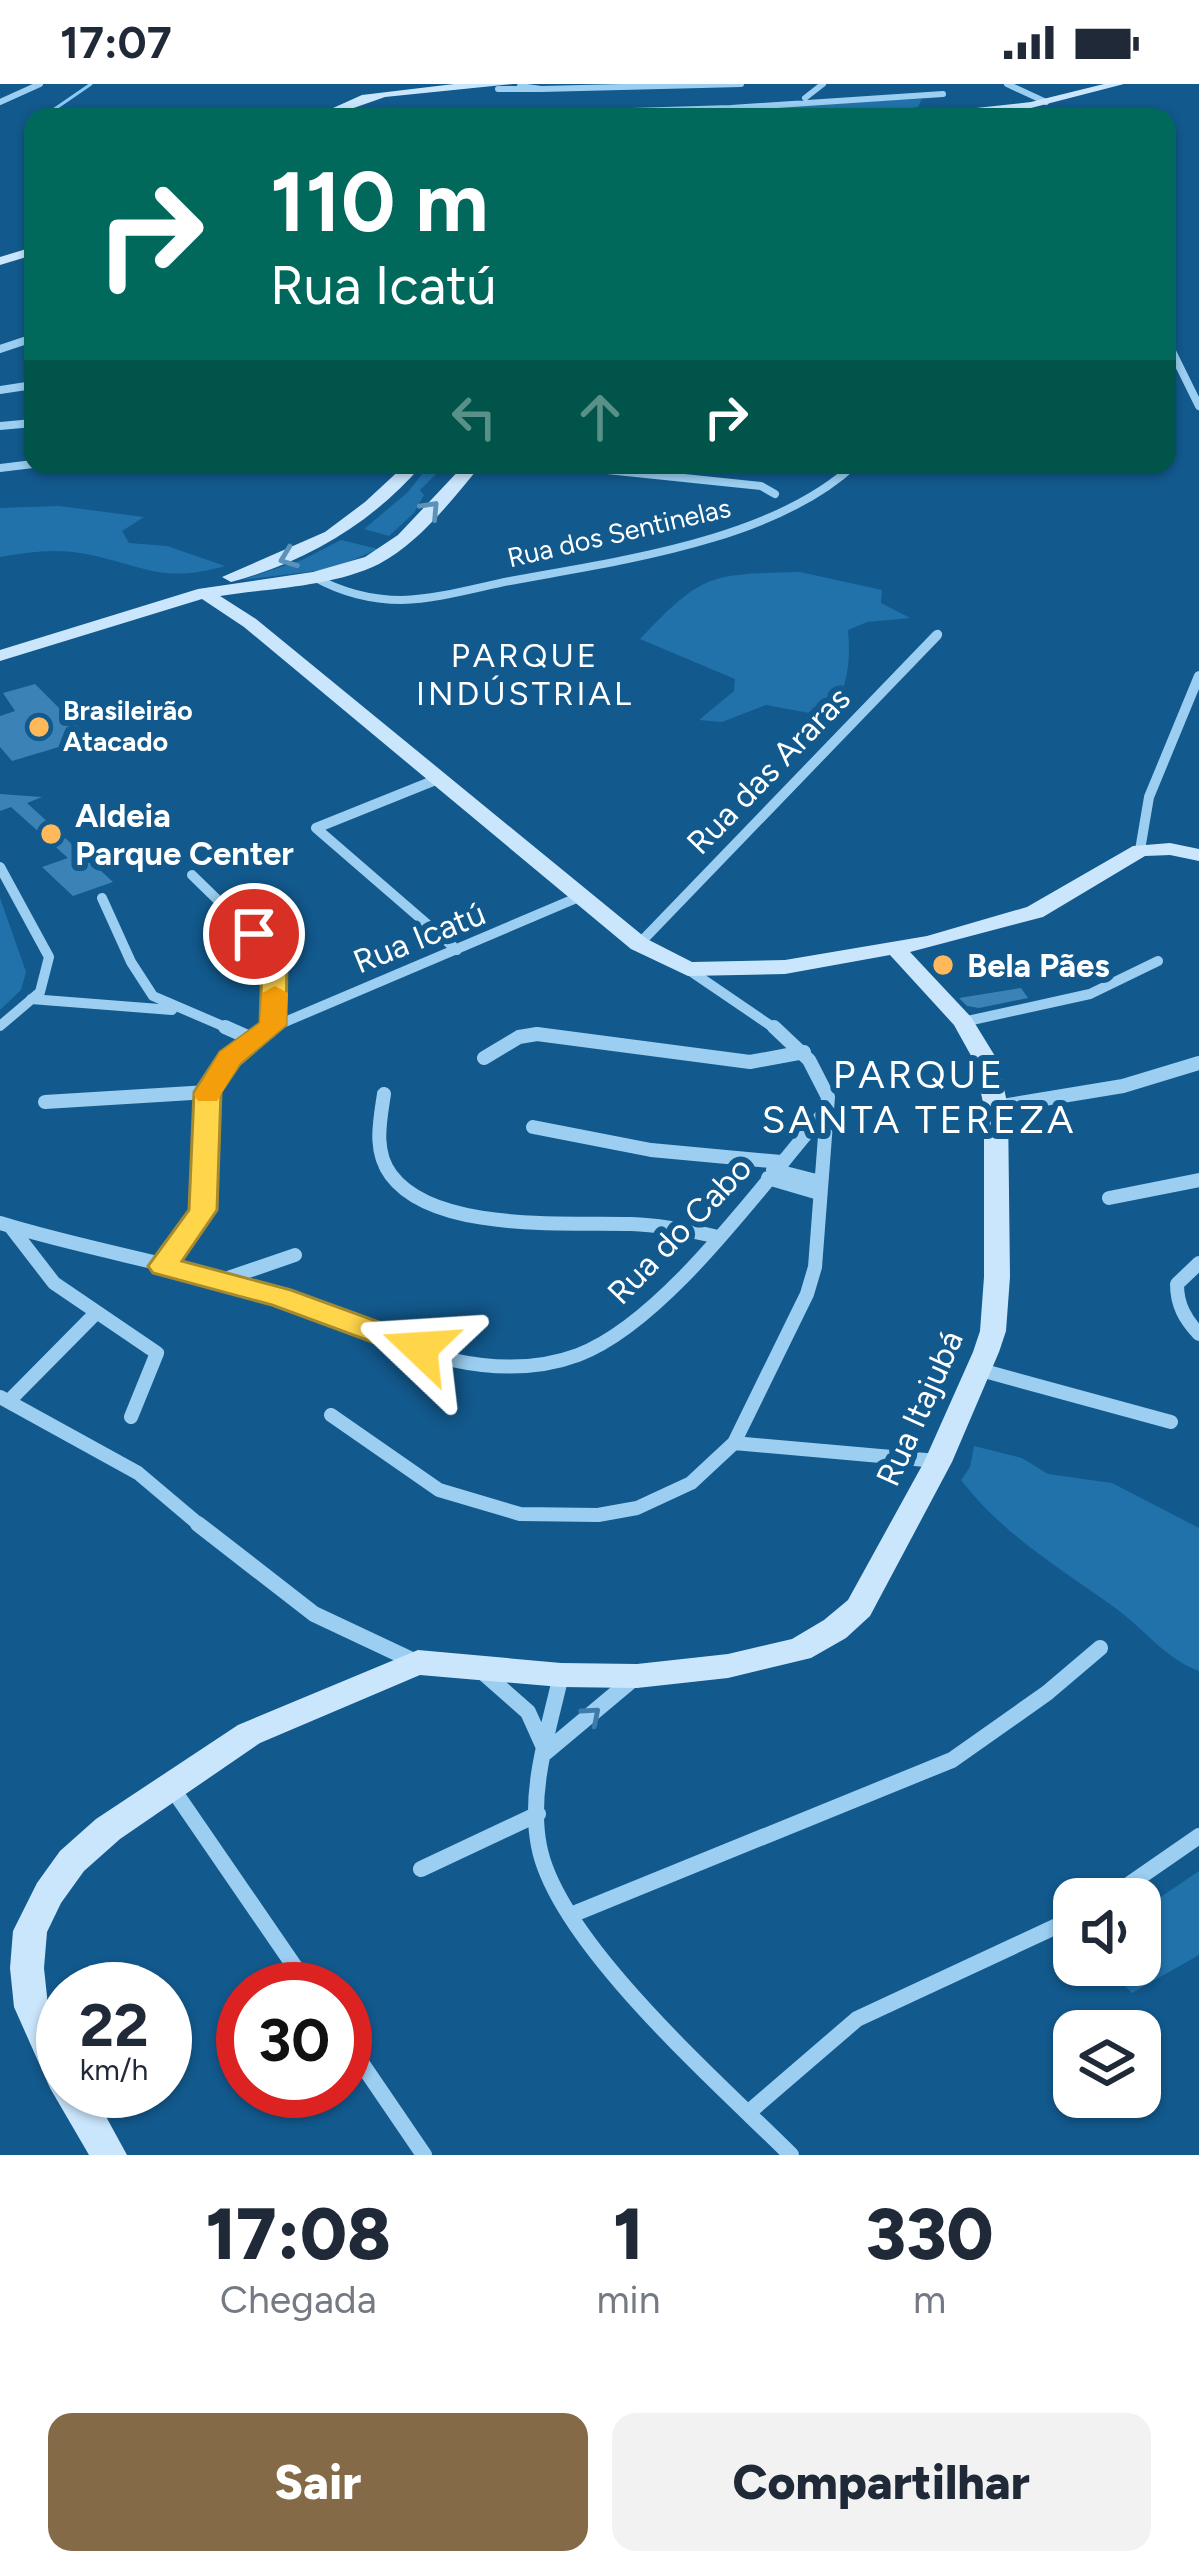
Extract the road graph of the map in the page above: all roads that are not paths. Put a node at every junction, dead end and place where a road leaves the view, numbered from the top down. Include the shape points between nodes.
1 (40, 84) edge
2 (741, 84) edge
3 (823, 84) edge
4 (922, 84) edge
5 (1007, 84) edge
6 (1096, 84) edge
7 (1118, 84) edge
8 (516, 86) edge
9 (1068, 96) junction
10 (0, 102) edge
11 (798, 102) junction
12 (1046, 102) junction
13 (332, 108) edge
14 (731, 108) edge
15 (985, 108) edge
16 (1176, 359) edge
17 (1199, 406) edge
18 (404, 474) edge
19 (464, 474) edge
20 (650, 474) edge
21 (847, 474) edge
22 (775, 494) dead end
23 (347, 528) junction
24 (404, 539) junction
25 (359, 566) junction
26 (306, 578) junction
27 (204, 593) junction
28 (376, 598) junction
29 (242, 616) junction
30 (938, 634) dead end
31 (0, 653) edge
32 (1199, 676) edge
33 (438, 779) junction
34 (1140, 850) junction
35 (1199, 855) edge
36 (0, 866) edge
37 (192, 875) dead end
38 (579, 897) junction
39 (102, 898) dead end
40 (639, 944) junction
41 (894, 947) junction
42 (457, 950) junction
43 (1158, 961) dead end
44 (688, 969) junction
45 (31, 999) junction
46 (180, 1010) junction
47 (963, 1022) junction
48 (273, 1025) junction
49 (0, 1026) edge
50 (252, 1039) junction
51 (804, 1052) junction
52 (484, 1058) dead end
53 (1199, 1064) edge
54 (208, 1092) junction
55 (384, 1094) dead end
56 (45, 1102) dead end
57 (996, 1106) junction
58 (824, 1114) junction
59 (532, 1126) dead end
60 (774, 1170) junction
61 (1199, 1180) edge
62 (819, 1188) junction
63 (1109, 1198) dead end
64 (3, 1224) edge
65 (714, 1236) junction
66 (295, 1255) dead end
67 (1199, 1263) edge
68 (163, 1266) junction
69 (220, 1280) junction
70 (94, 1315) junction
71 (1199, 1334) edge
72 (977, 1370) junction
73 (5, 1399) edge
74 (331, 1415) dead end
75 (130, 1417) dead end
76 (1171, 1422) dead end
77 (734, 1443) junction
78 (938, 1462) junction
79 (1100, 1648) dead end
80 (418, 1662) junction
81 (469, 1665) junction
82 (561, 1676) junction
83 (637, 1676) junction
84 (546, 1752) junction
85 (172, 1788) junction
86 (538, 1814) junction
87 (1199, 1837) edge
88 (421, 1869) dead end
89 (1139, 1878) edge
90 (571, 1915) junction
91 (1053, 1928) edge
92 (291, 1962) edge
93 (36, 2018) edge
94 (372, 2079) edge
95 (748, 2113) junction
96 (88, 2118) edge
97 (109, 2155) edge
98 (424, 2155) edge
99 (790, 2155) edge

1 - 10 street
2 - 8 street
3 - 11 street
4 - 11 street via 944,94
5 - 12 street
6 - 9 main road
7 - 9 main road
8 - 13 main road
9 - 12 main road
11 - 14 street
12 - 15 main road
16 - 17 street
18 - 23 main road
24 -> 19 main road
20 - 22 street
21 - 28 street, Rua dos Sentinelas via 818,498 738,529 428,597
23 - 24 main road via 368,539
23 -> 31 main road via 280,562 50,629
24 - 25 main road
25 - 26 main road
25 - 28 street via 355,587
26 - 27 main road
26 - 28 street, Rua dos Sentinelas
26 - 29 main road via 253,599
27 - 29 main road
27 - 31 main road
29 - 33 main road
30 - 40 street, Rua das Araras
32 - 34 street via 1149,797
33 - 38 main road
33 - 42 street via 316,828
34 - 35 main road
34 - 41 main road via 1035,912
36 - 45 street via 49,956
37 - 48 street via 270,951
38 - 40 main road
38 - 42 street, Rua Icatú
39 - 46 street via 143,982
40 - 44 main road
41 - 44 main road via 784,967
41 - 47 main road, Rua Itajubá
42 - 48 street, Rua Icatú
43 - 47 street via 1090,994
44 - 51 street
45 - 46 street
45 - 49 street
46 - 50 street
47 - 57 main road, Rua Itajubá via 986,1061
48 - 50 street, Rua Icatú
50 - 54 street, Rua Icatú
51 - 52 street via 750,1062 537,1034
51 - 58 street via 825,1082
53 - 57 street via 1123,1087
54 - 56 street
54 - 68 street via 203,1210
55 - 65 street via 375,1123 380,1156 425,1201 520,1224 665,1226
57 - 72 main road, Rua Itajubá via 993,1331
58 - 60 street, Rua do Cabo
58 - 62 street
59 - 60 street
60 - 62 street
60 - 65 street, Rua do Cabo
61 - 63 street
62 - 77 street via 807,1294
64 - 68 street, Rua do Cabo
64 - 70 street
65 - 69 street, Rua do Cabo via 630,1324 580,1354 546,1363 462,1359
66 - 69 street
67 - 71 street via 1177,1284 1176,1297
68 - 69 street, Rua do Cabo
70 - 73 street
70 - 75 street via 157,1353
72 - 76 street
72 - 78 main road, Rua Itajubá
73 - 80 street via 105,1450 314,1614
74 - 77 street via 440,1490 520,1514 638,1508 691,1484
77 - 78 street
78 - 83 main road, Rua Itajubá via 880,1575 835,1629 765,1660
79 - 90 street via 952,1760
80 - 81 main road, Rua Itajubá
80 - 85 main road via 249,1734
81 - 82 main road, Rua Itajubá
81 - 84 street via 514,1694
82 - 83 main road, Rua Itajubá
82 - 84 street
84 -> 83 street
84 - 86 street
85 - 92 street
85 - 93 main road via 73,1862 30,1931
86 - 88 street
86 - 90 street via 548,1880
87 - 89 street
90 - 95 street
91 - 95 street via 857,2019
94 - 98 street
95 - 99 street
96 - 97 main road

